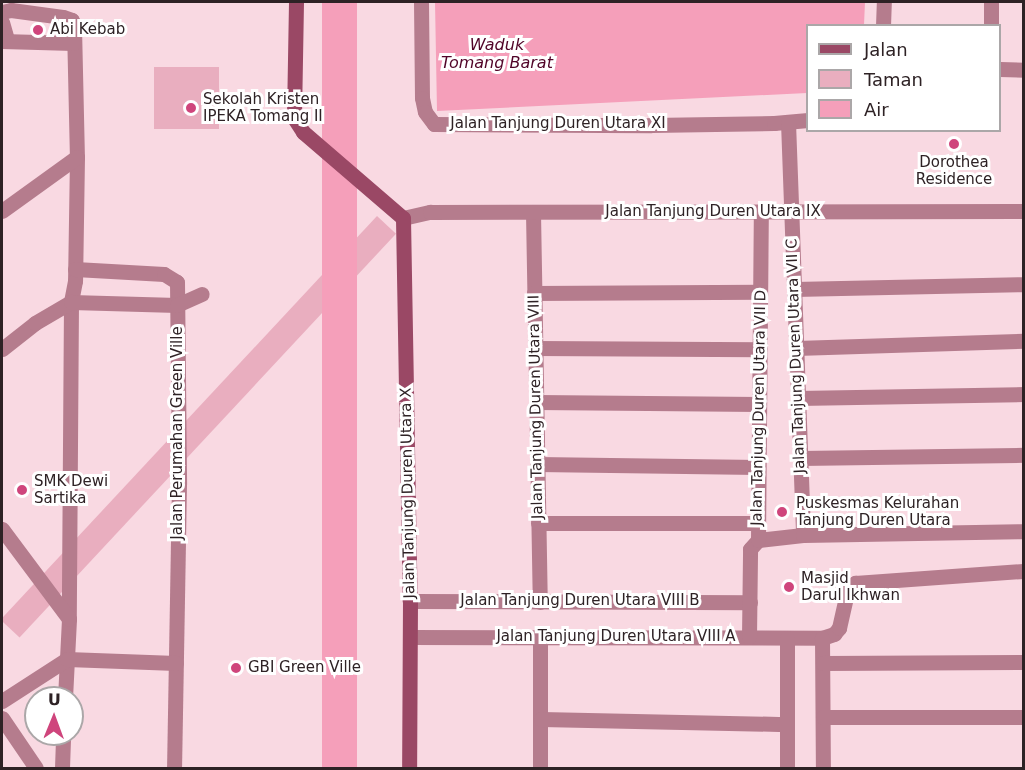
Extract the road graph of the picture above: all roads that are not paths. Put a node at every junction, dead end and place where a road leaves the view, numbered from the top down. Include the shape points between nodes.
1 (296, 2) edge
2 (421, 2) edge
3 (884, 2) edge
4 (991, 2) edge
5 (2, 12) edge
6 (2, 22) edge
7 (883, 24) edge
8 (991, 24) edge
9 (4, 40) edge
10 (74, 43) junction
11 (1001, 69) edge
12 (1023, 69) edge
13 (806, 120) edge
14 (788, 122) junction
15 (77, 157) junction
16 (2, 211) edge
17 (533, 212) junction
18 (761, 212) junction
19 (791, 212) junction
20 (1023, 212) edge
21 (401, 216) junction
22 (75, 269) junction
23 (1023, 284) edge
24 (794, 289) junction
25 (760, 292) junction
26 (534, 293) junction
27 (202, 294) dead end
28 (71, 302) junction
29 (177, 304) junction
30 (1023, 341) edge
31 (535, 348) junction
32 (796, 348) junction
33 (2, 349) edge
34 (759, 349) junction
35 (1023, 394) edge
36 (798, 398) junction
37 (536, 402) junction
38 (759, 404) junction
39 (1023, 455) edge
40 (800, 458) junction
41 (537, 464) junction
42 (758, 466) junction
43 (758, 523) junction
44 (538, 524) junction
45 (2, 530) edge
46 (1023, 531) edge
47 (803, 535) junction
48 (758, 540) junction
49 (1023, 571) edge
50 (410, 601) junction
51 (540, 602) junction
52 (750, 602) junction
53 (69, 619) junction
54 (410, 636) junction
55 (540, 637) junction
56 (749, 637) junction
57 (787, 638) junction
58 (822, 638) junction
59 (67, 659) junction
60 (1023, 662) edge
61 (177, 663) junction
62 (823, 663) junction
63 (65, 686) edge
64 (2, 701) edge
65 (823, 717) junction
66 (1023, 717) edge
67 (2, 718) edge
68 (540, 719) junction
69 (787, 724) junction
70 (63, 746) edge
71 (36, 768) edge
72 (63, 768) edge
73 (174, 768) edge
74 (409, 768) edge
75 (540, 768) edge
76 (787, 768) edge
77 (823, 768) edge

1 - 21 street via 294,118 303,132
2 - 14 street, Jalan Tanjung Duren Utara XI via 422,98 425,112 434,124
3 - 7 street
4 - 8 street
5 - 10 street via 11,10 72,20
6 - 9 street
9 - 10 street
10 - 15 street
11 - 12 street
13 - 14 street, Jalan Tanjung Duren Utara XI
14 - 19 street, Jalan Tanjung Duren Utara VII C
15 - 16 street
15 - 22 street
17 - 18 street, Jalan Tanjung Duren Utara IX
17 - 21 street, Jalan Tanjung Duren Utara IX via 430,212
17 - 26 street, Jalan Tanjung Duren Utara VIII
18 - 19 street, Jalan Tanjung Duren Utara IX
18 - 25 street, Jalan Tanjung Duren Utara VII D
19 - 20 street, Jalan Tanjung Duren Utara IX
19 - 24 street, Jalan Tanjung Duren Utara VII C
21 - 50 street, Jalan Tanjung Duren Utara X
22 - 28 street
22 - 29 street via 164,274 177,282
23 - 24 street
24 - 32 street, Jalan Tanjung Duren Utara VII C
25 - 26 street
25 - 34 street, Jalan Tanjung Duren Utara VII D
26 - 31 street, Jalan Tanjung Duren Utara VIII
27 - 29 street
28 - 29 street, Jalan Perumahan Green Ville
28 - 33 street
28 - 53 street
29 - 61 street, Jalan Perumahan Green Ville
30 - 32 street
31 - 34 street
31 - 37 street, Jalan Tanjung Duren Utara VIII
32 - 36 street, Jalan Tanjung Duren Utara VII C
34 - 38 street, Jalan Tanjung Duren Utara VII D
35 - 36 street
36 - 40 street, Jalan Tanjung Duren Utara VII C
37 - 38 street
37 - 41 street, Jalan Tanjung Duren Utara VIII
38 - 42 street, Jalan Tanjung Duren Utara VII D
39 - 40 street
40 - 47 street, Jalan Tanjung Duren Utara VII C
41 - 42 street
41 - 44 street, Jalan Tanjung Duren Utara VIII
42 - 43 street, Jalan Tanjung Duren Utara VII D
43 - 44 street
43 - 48 street, Jalan Tanjung Duren Utara VII D
44 - 51 street, Jalan Tanjung Duren Utara VIII
45 - 53 street
46 - 47 street
47 - 48 street
48 - 52 street, Jalan Tanjung Duren Utara VII D via 750,549
49 - 58 street via 855,583 849,588 839,628
50 - 51 street, Jalan Tanjung Duren Utara VIII B
50 - 54 street, Jalan Tanjung Duren Utara X
51 - 52 street, Jalan Tanjung Duren Utara VIII B
52 - 56 street, Jalan Tanjung Duren Utara VII D
53 - 59 street
54 - 55 street, Jalan Tanjung Duren Utara VIII A
54 - 74 street, Jalan Tanjung Duren Utara X
55 - 56 street, Jalan Tanjung Duren Utara VIII A
55 - 68 street
56 - 57 street, Jalan Tanjung Duren Utara VIII A
57 - 58 street, Jalan Tanjung Duren Utara VIII A
57 - 69 street
58 - 62 street
59 - 61 street
59 - 63 street
59 - 64 street
60 - 62 street
61 - 73 street, Jalan Perumahan Green Ville
62 - 65 street
65 - 66 street
65 - 77 street
67 - 71 street
68 - 69 street
68 - 75 street
69 - 76 street
70 - 72 street

